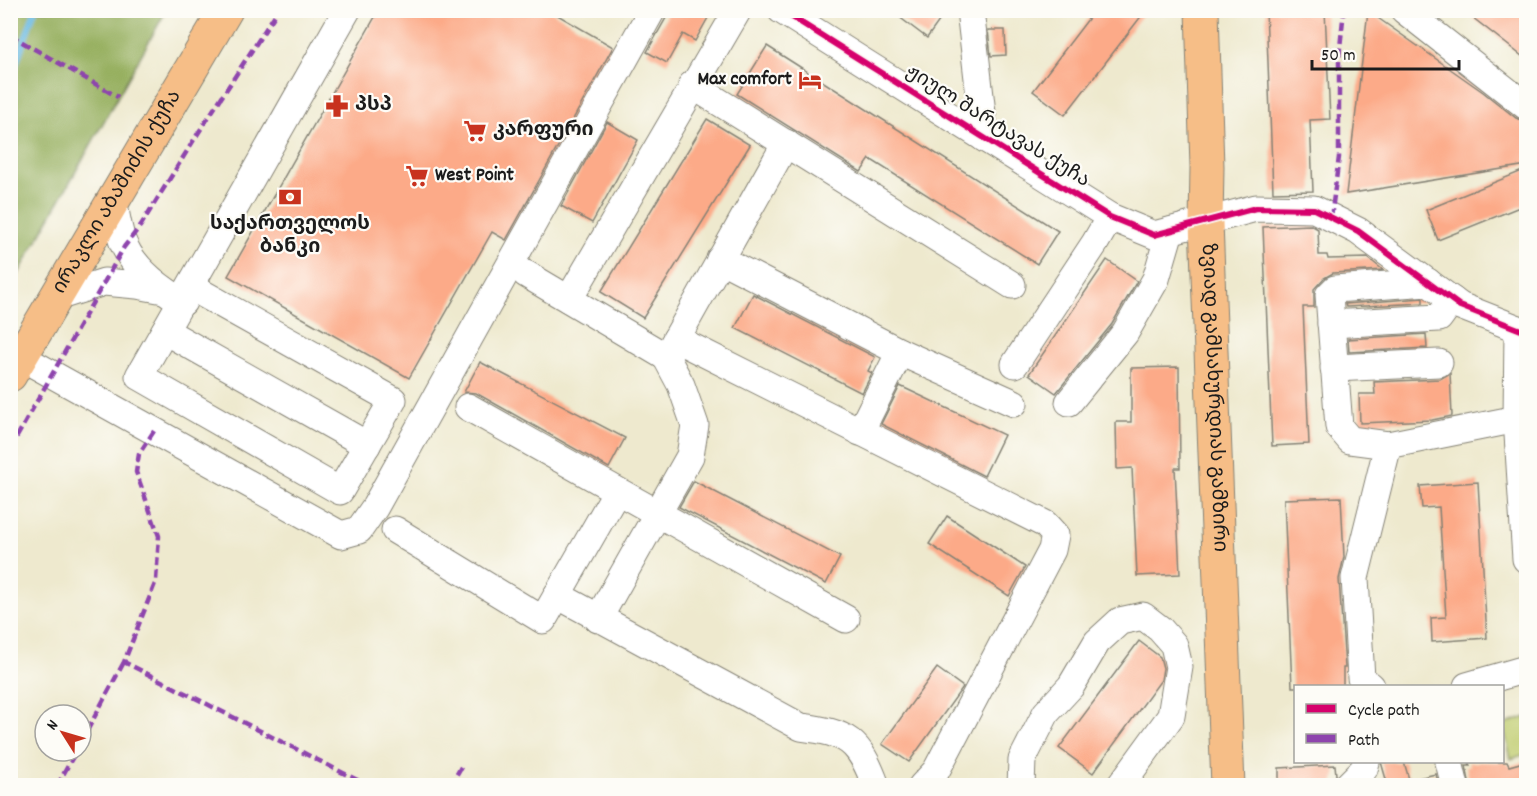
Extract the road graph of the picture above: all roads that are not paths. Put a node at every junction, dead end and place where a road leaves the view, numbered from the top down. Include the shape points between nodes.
1 (226, 10) edge
2 (347, 10) edge
3 (652, 10) edge
4 (738, 10) edge
5 (781, 10) edge
6 (970, 10) edge
7 (1202, 10) edge
8 (1404, 10) edge
9 (692, 85) junction
10 (1527, 106) edge
11 (986, 139) junction
12 (786, 143) junction
13 (113, 201) junction
14 (1110, 217) junction
15 (1206, 223) junction
16 (1170, 231) junction
17 (720, 259) junction
18 (526, 274) dead end
19 (1428, 282) junction
20 (1012, 285) dead end
21 (179, 293) junction
22 (57, 297) junction
23 (569, 299) junction
24 (1452, 300) junction
25 (1331, 324) junction
26 (165, 331) junction
27 (1522, 331) edge
28 (671, 348) junction
29 (900, 352) junction
30 (1439, 363) dead end
31 (1015, 364) dead end
32 (16, 366) edge
33 (1334, 368) junction
34 (1070, 402) dead end
35 (1014, 403) dead end
36 (468, 407) dead end
37 (1522, 417) edge
38 (860, 432) junction
39 (367, 445) junction
40 (1388, 445) junction
41 (617, 490) junction
42 (658, 514) junction
43 (395, 530) dead end
44 (1527, 559) edge
45 (557, 595) junction
46 (598, 619) junction
47 (846, 619) dead end
48 (1527, 669) edge
49 (1369, 685) edge
50 (1474, 685) edge
51 (1366, 763) edge
52 (1372, 763) edge
53 (1449, 763) edge
54 (876, 786) edge
55 (922, 786) edge
56 (1021, 786) edge
57 (1120, 786) edge
58 (1228, 786) edge
59 (1347, 786) edge
60 (1380, 786) edge
61 (1455, 786) edge

1 - 13 main road, ირაკლი აბაშიძის ქუჩა
2 - 21 street
3 - 32 street via 359,530 341,535
4 - 9 street
5 - 11 street, ჟიულ შარტავას ქუჩა
6 - 11 street
7 - 15 main road, ზვიად გამსახურდიას გამზირი
8 - 10 street
9 - 12 street
9 - 23 street
11 - 14 street, ჟიულ შარტავას ქუჩა
12 - 17 street
12 - 20 street
13 - 21 street via 124,247 139,266
13 - 22 main road, ირაკლი აბაშიძის ქუჩა
14 - 16 street, ჟიულ შარტავას ქუჩა via 1154,235
14 - 31 street
15 - 16 street, ჟიულ შარტავას ქუჩა
15 - 19 street, ჟიულ შარტავას ქუჩა via 1256,208 1314,209 1358,231
15 - 58 main road, ზვიად გამსახურდიას გამზირი
16 - 34 street via 1156,279 1125,333
17 - 28 street
17 - 29 street
18 - 23 street
19 - 24 street, ჟიულ შარტავას ქუჩა
19 - 25 street via 1335,289 1329,295
21 - 22 street via 104,282
21 - 26 street
21 - 39 street via 393,400
22 - 32 main road, ირაკლი აბაშიძის ქუჩა
23 - 28 street
24 - 25 street via 1439,318
24 - 27 street, ჟიულ შარტავას ქუჩა
25 - 33 street
26 - 39 street
26 - 39 street via 139,376 320,480 340,491
27 - 37 street
28 - 38 street
28 - 42 street via 695,424 690,456
29 - 35 street
29 - 38 street
30 - 33 street
33 - 40 street via 1339,428 1350,440
36 - 41 street
37 - 40 street
37 - 44 street
38 - 55 street via 1045,524 1055,535 1052,550 936,771
40 - 49 street via 1355,578 1361,678
41 - 42 street
41 - 45 street
42 - 46 street
42 - 47 street
43 - 45 street via 543,620
45 - 46 street
46 - 54 street via 801,727 846,737 857,746
48 - 50 street
51 - 59 street via 1365,769
52 - 60 street
53 - 61 street
56 - 57 street via 1022,760 1046,713 1071,686 1097,642 1120,621 1143,616 1174,645 1179,667 1171,716

